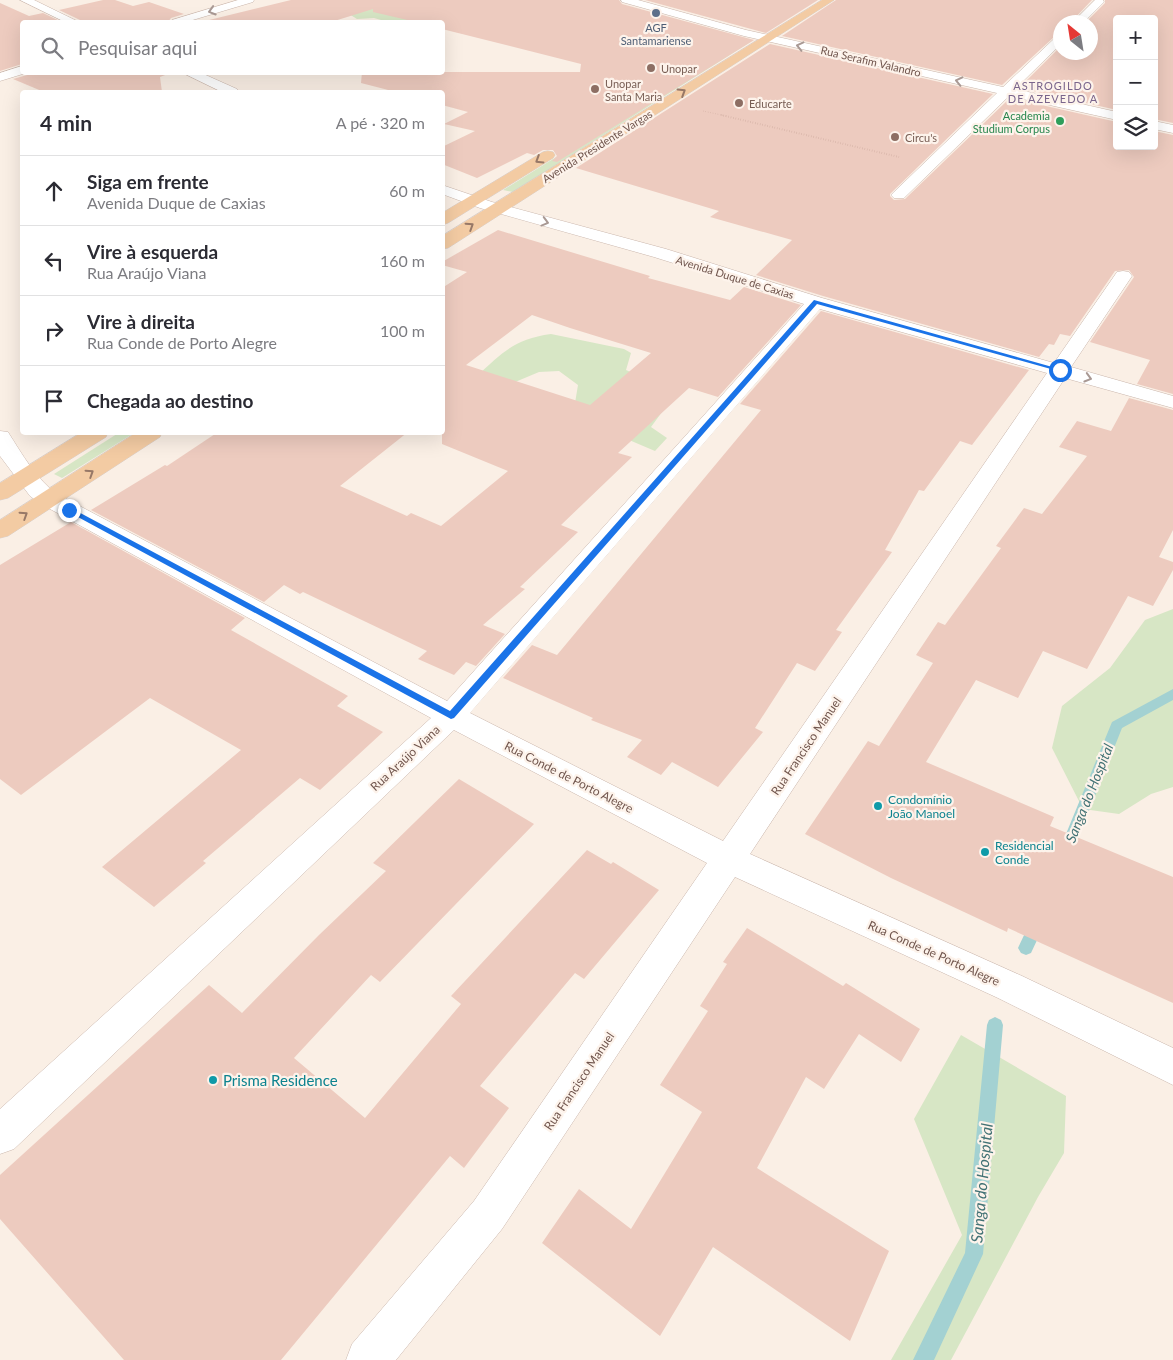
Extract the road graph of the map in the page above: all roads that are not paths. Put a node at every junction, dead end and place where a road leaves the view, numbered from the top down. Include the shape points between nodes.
1 (25, 0) edge
2 (249, 0) edge
3 (626, 0) edge
4 (829, 0) edge
5 (1099, 2) dead end
6 (1085, 15) edge
7 (69, 20) edge
8 (183, 20) edge
9 (760, 23) dead end
10 (744, 33) junction
11 (768, 38) junction
12 (726, 44) dead end
13 (1053, 46) edge
14 (20, 71) edge
15 (194, 75) edge
16 (0, 77) edge
17 (228, 90) edge
18 (1006, 92) junction
19 (1113, 115) edge
20 (1158, 126) edge
21 (1173, 129) edge
22 (562, 146) dead end
23 (445, 190) edge
24 (899, 196) dead end
25 (473, 201) junction
26 (498, 209) junction
27 (445, 218) edge
28 (445, 242) edge
29 (1123, 276) dead end
30 (816, 302) junction
31 (1060, 370) junction
32 (1173, 402) edge
33 (93, 435) edge
34 (147, 435) edge
35 (0, 436) edge
36 (28, 476) junction
37 (0, 493) edge
38 (49, 499) junction
39 (0, 531) edge
40 (451, 716) junction
41 (729, 859) junction
42 (1173, 1067) edge
43 (0, 1135) edge
44 (368, 1360) edge

1 - 7 street
2 -> 8 street
3 - 10 street, Rua Serafim Valandro
4 - 11 main road, Avenida Presidente Vargas
5 - 6 street
9 - 10 main road
10 - 11 street, Rua Serafim Valandro
10 - 12 main road
18 -> 11 street, Rua Serafim Valandro
26 -> 11 main road, Avenida Presidente Vargas
13 - 18 street
14 - 16 street
15 - 17 street
18 - 19 street, Rua Serafim Valandro
18 - 24 street
20 - 21 street
22 -> 25 main road, Avenida Presidente Vargas
23 - 25 street, Avenida Duque de Caxias
25 - 26 street, Avenida Duque de Caxias
25 - 27 main road, Avenida Presidente Vargas
28 -> 26 main road, Avenida Presidente Vargas
26 -> 30 street, Avenida Duque de Caxias via 660,253
29 - 31 street, Rua Francisco Manuel
30 - 31 street, Avenida Duque de Caxias
30 - 40 street, Rua Araújo Viana
31 -> 32 street, Avenida Duque de Caxias
31 - 41 street, Rua Francisco Manuel
33 - 36 main road
38 -> 34 main road
35 - 36 street, Rua Conde de Porto Alegre via 14,461
36 - 37 main road
36 - 38 street, Rua Conde de Porto Alegre via 38,491
39 -> 38 main road
38 - 40 street, Rua Conde de Porto Alegre
40 - 41 street, Rua Conde de Porto Alegre
40 - 43 street, Rua Araújo Viana
41 - 42 street, Rua Conde de Porto Alegre via 1010,987
41 - 44 street, Rua Francisco Manuel via 488,1215

